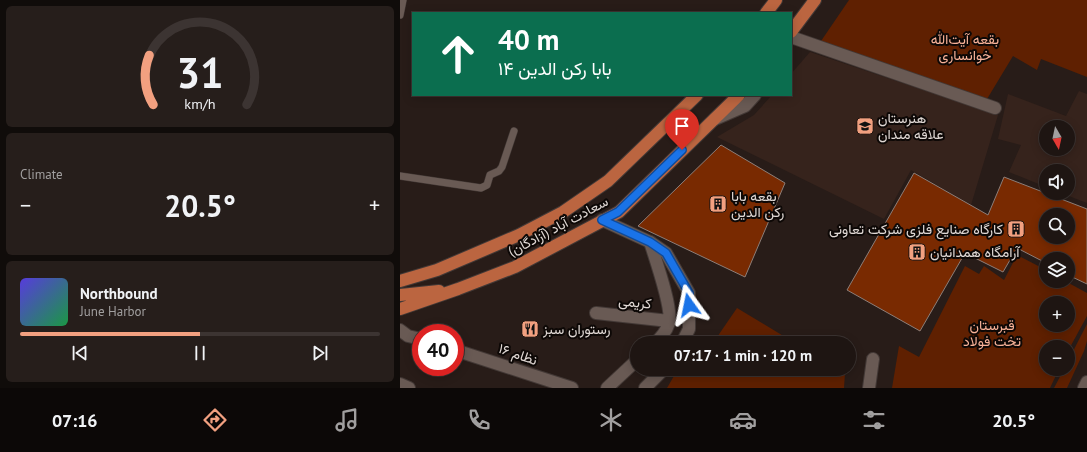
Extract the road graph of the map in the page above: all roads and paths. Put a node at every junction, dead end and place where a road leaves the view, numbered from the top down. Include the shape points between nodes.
1 (403, 0) edge
2 (776, 0) edge
3 (815, 0) edge
4 (767, 12) edge
5 (400, 15) edge
6 (792, 31) edge
7 (792, 37) edge
8 (696, 96) edge
9 (738, 96) edge
10 (754, 96) edge
11 (995, 108) dead end
12 (714, 119) junction
13 (514, 131) dead end
14 (400, 176) edge
15 (602, 220) junction
16 (650, 242) junction
17 (400, 281) edge
18 (458, 289) junction
19 (400, 295) edge
20 (400, 309) edge
21 (596, 313) dead end
22 (669, 322) junction
23 (400, 330) edge
24 (662, 336) edge
25 (686, 336) edge
26 (412, 337) edge
27 (464, 353) edge
28 (873, 359) dead end
29 (630, 367) edge
30 (657, 376) edge
31 (1087, 382) edge
32 (400, 384) edge
33 (409, 388) edge
34 (572, 388) edge
35 (607, 388) edge
36 (645, 388) edge
37 (869, 388) edge
38 (1084, 388) edge

1 - 5 lane
2 - 4 main road
3 - 6 main road
7 - 11 street
8 - 17 main road, سعادت آباد (آزادگان) via 608,181 563,212 519,235 437,270
9 - 12 main road, سعادت آباد (آزادگان)
10 - 12 street via 745,106
12 - 15 main road, سعادت آباد (آزادگان) via 618,212
13 - 14 lane via 502,167 490,175 487,185 482,188
15 - 16 street
15 - 18 main road, سعادت آباد (آزادگان) via 515,267
16 - 22 street via 667,299
16 - 25 street via 666,253 689,293 689,329
18 - 19 main road
18 - 20 main road, سعادت آباد (آزادگان)
21 - 22 street, کریمی
22 - 24 street
23 - 26 street
27 - 34 street, نظام ۱۶
28 - 37 street
29 - 35 street
30 - 36 street
31 - 38 street
32 - 33 street

